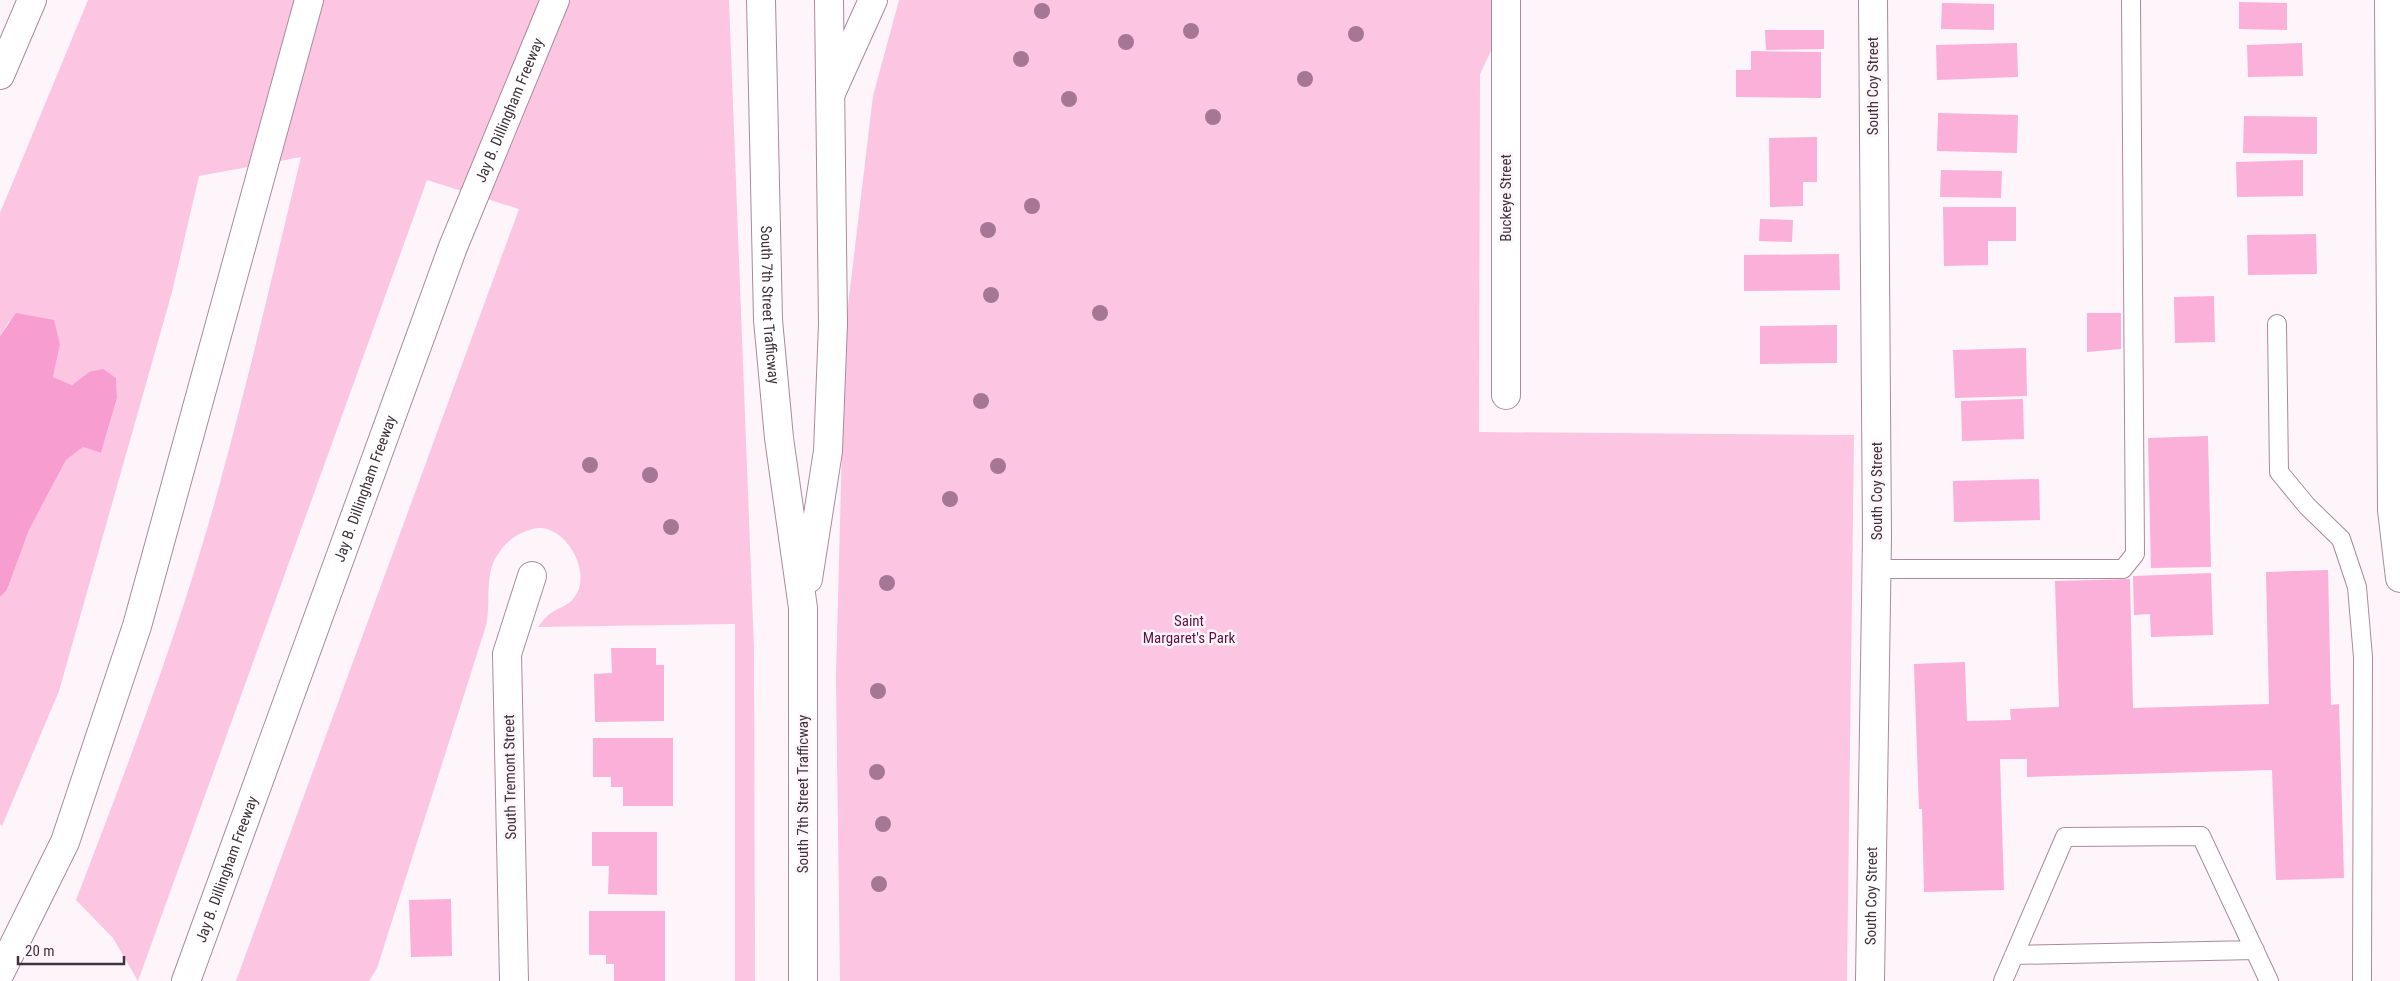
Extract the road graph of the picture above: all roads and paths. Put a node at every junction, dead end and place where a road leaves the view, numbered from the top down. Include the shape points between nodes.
1 (32, 0) edge
2 (309, 0) edge
3 (555, 0) edge
4 (761, 0) edge
5 (830, 0) edge
6 (873, 0) edge
7 (1506, 0) edge
8 (1873, 0) edge
9 (2130, 0) edge
10 (2389, 0) edge
11 (0, 75) edge
12 (831, 93) junction
13 (2277, 324) dead end
14 (1506, 395) dead end
15 (1877, 568) junction
16 (2400, 571) edge
17 (532, 576) dead end
18 (803, 608) junction
19 (2255, 950) junction
20 (2014, 954) junction
21 (0, 973) edge
22 (186, 981) edge
23 (514, 981) edge
24 (803, 981) edge
25 (1870, 981) edge
26 (2003, 981) edge
27 (2269, 981) edge
28 (2362, 981) edge

1 - 11 main road
2 - 21 main road via 138,626 65,842
3 - 22 main road, Jay B. Dillingham Freeway via 453,247
4 - 18 main road, South 7th Street Trafficway via 768,320 779,438
5 - 12 main road, South 7th Street Trafficway
6 - 12 main road
7 - 14 main road, Buckeye Street
8 - 15 main road, South Coy Street
9 - 15 lane via 2135,554 2123,568
10 - 16 main road via 2392,510
12 - 18 main road, South 7th Street Trafficway via 833,324 828,451
13 - 28 lane via 2279,472 2307,506 2341,539 2357,587 2364,657
15 - 25 main road, South Coy Street
17 - 23 main road, South Tremont Street via 507,654
18 - 24 main road, South 7th Street Trafficway
19 - 20 lane
19 - 20 lane via 2200,836 2065,837
19 - 27 lane
20 - 26 lane

